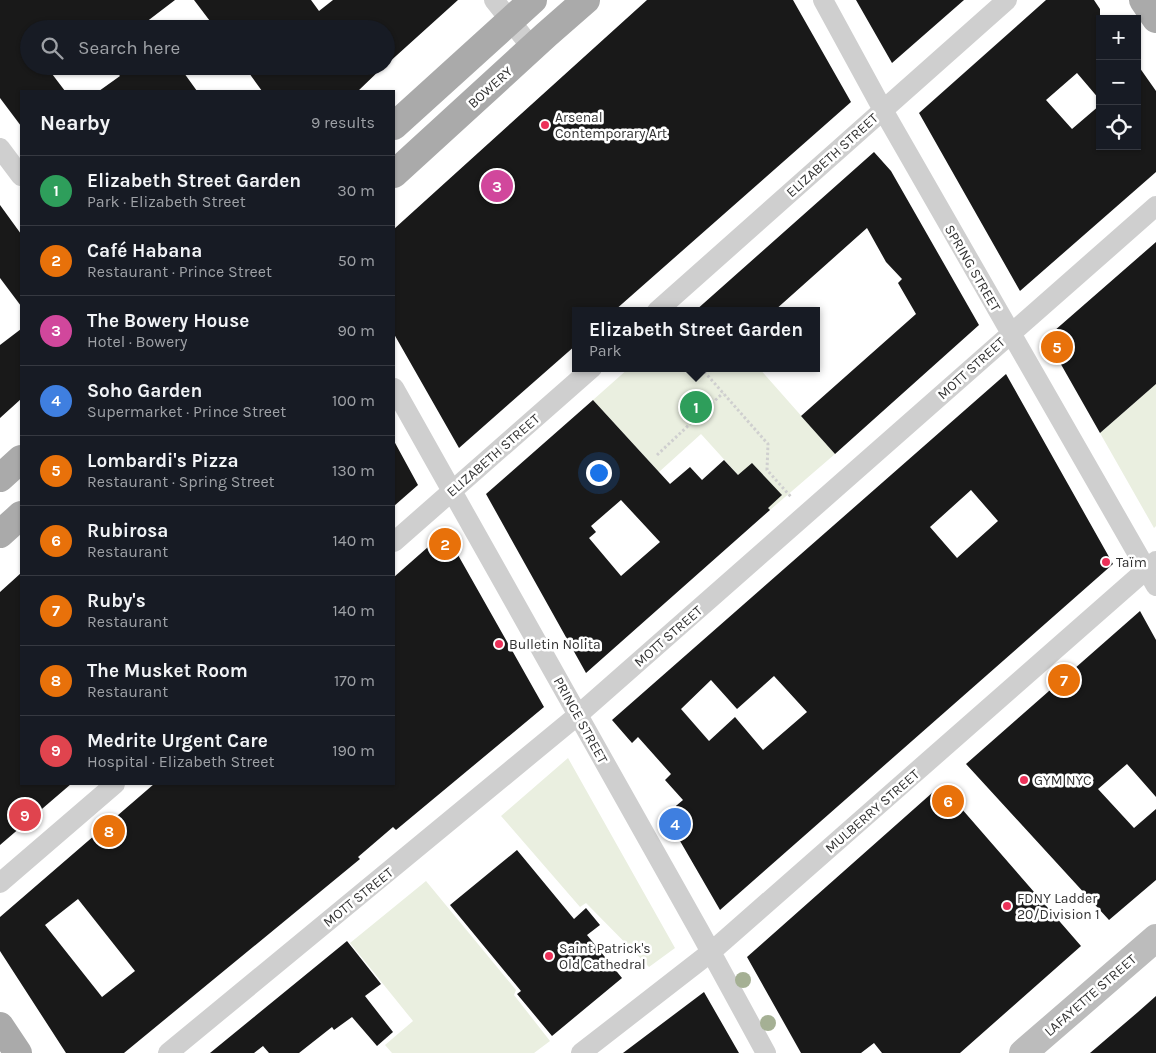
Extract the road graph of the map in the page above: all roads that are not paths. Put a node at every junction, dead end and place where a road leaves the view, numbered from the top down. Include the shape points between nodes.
1 (533, 0) edge
2 (586, 0) edge
3 (823, 0) edge
4 (1007, 0) edge
5 (1143, 0) edge
6 (502, 10) edge
7 (1156, 19) edge
8 (532, 48) junction
9 (883, 110) junction
10 (395, 125) edge
11 (0, 148) edge
12 (395, 173) edge
13 (20, 175) edge
14 (1156, 206) edge
15 (661, 307) edge
16 (1011, 333) junction
17 (587, 372) edge
18 (395, 390) edge
19 (20, 460) edge
20 (0, 478) edge
21 (452, 492) junction
22 (20, 516) edge
23 (0, 534) edge
24 (395, 541) edge
25 (1153, 572) edge
26 (578, 715) junction
27 (114, 785) edge
28 (0, 883) edge
29 (1156, 938) edge
30 (711, 952) junction
31 (0, 1026) edge
32 (18, 1053) edge
33 (168, 1053) edge
34 (581, 1053) edge
35 (766, 1053) edge
36 (1023, 1053) edge

1 - 6 main road
2 - 8 main road, BOWERY
3 - 9 street, SPRING STREET
4 - 9 street, ELIZABETH STREET
5 - 7 main road
6 - 8 street
6 - 10 main road
8 - 12 main road, BOWERY
9 - 15 street, ELIZABETH STREET
9 - 16 street, SPRING STREET
11 - 13 street
14 - 16 street, MOTT STREET
16 - 25 street, SPRING STREET
16 - 26 street, MOTT STREET
17 - 21 street, ELIZABETH STREET
18 - 21 street, PRINCE STREET
19 - 20 main road
21 - 24 street, ELIZABETH STREET
21 - 26 street, PRINCE STREET
22 - 23 main road
25 - 30 street, MULBERRY STREET
26 - 30 street, PRINCE STREET
26 - 33 street, MOTT STREET
27 - 28 street
29 - 36 main road, LAFAYETTE STREET
30 - 34 street, MULBERRY STREET
30 - 35 street, PRINCE STREET
31 - 32 main road

